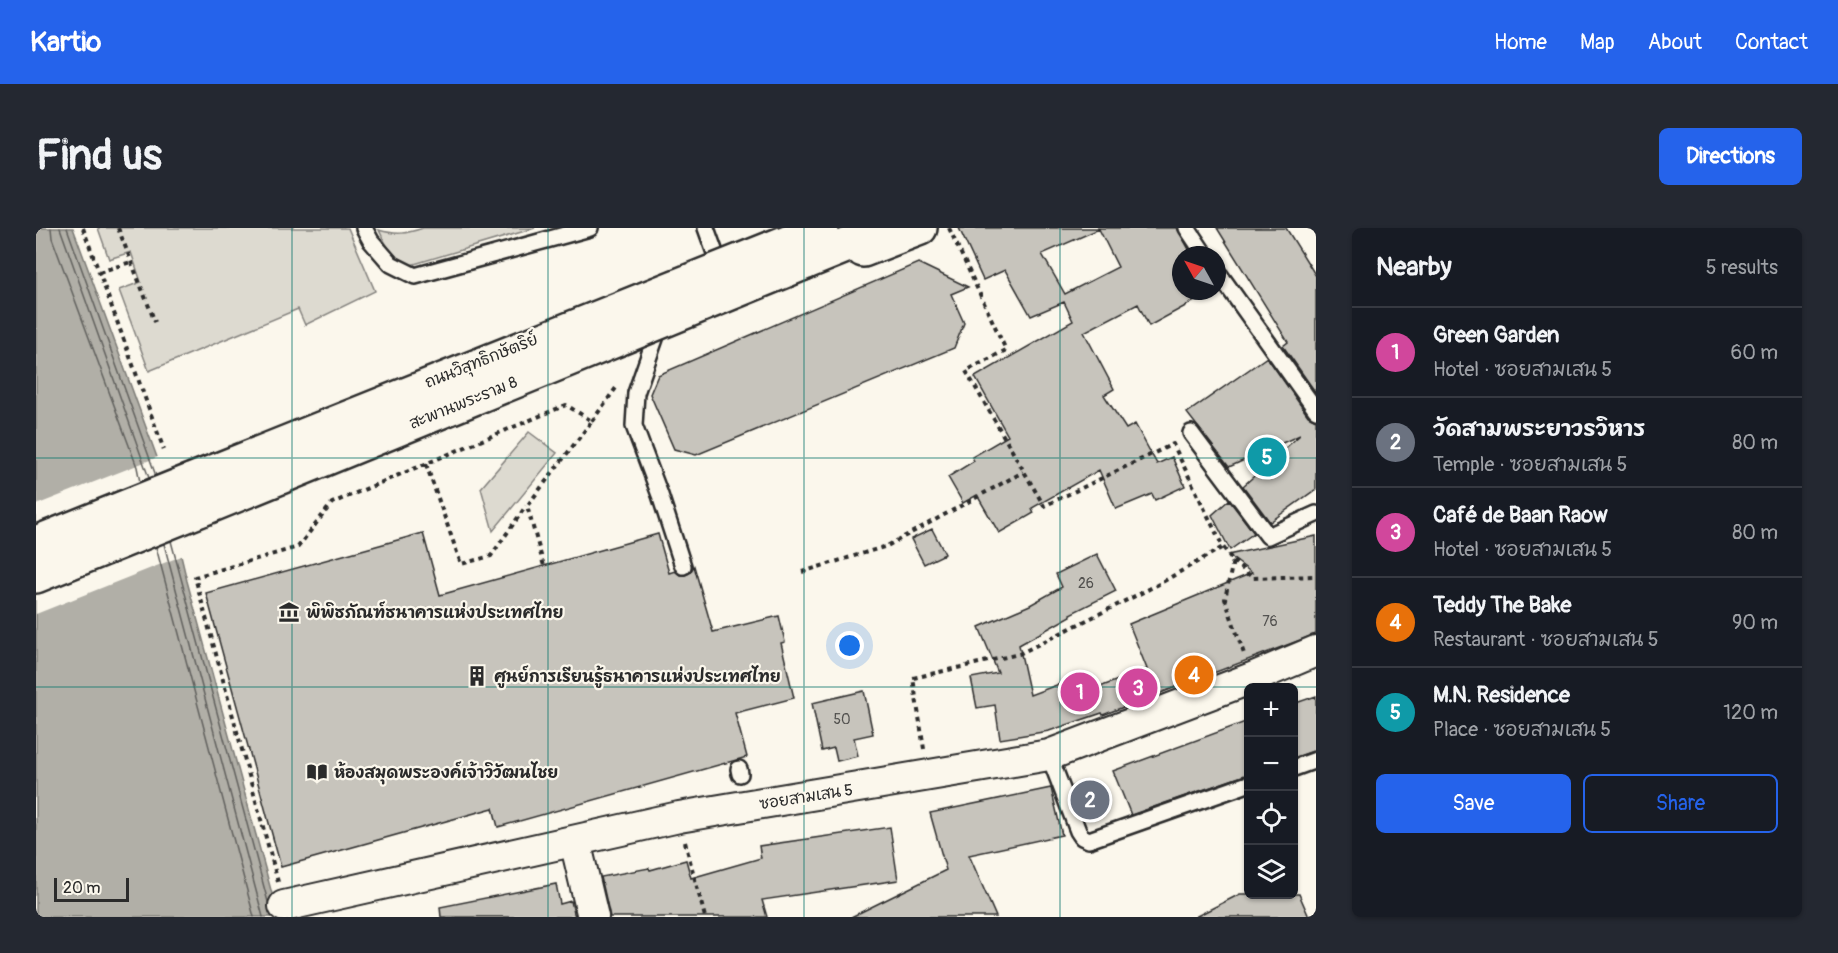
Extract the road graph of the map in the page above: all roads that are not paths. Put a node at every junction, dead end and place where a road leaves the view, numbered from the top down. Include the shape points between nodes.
1 (364, 228) edge
2 (590, 228) edge
3 (706, 228) edge
4 (806, 228) edge
5 (822, 228) edge
6 (890, 228) edge
7 (920, 228) edge
8 (1187, 228) edge
9 (1199, 246) edge
10 (719, 264) junction
11 (1226, 284) edge
12 (615, 305) junction
13 (643, 338) junction
14 (1315, 408) edge
15 (1191, 433) dead end
16 (1316, 514) edge
17 (36, 543) edge
18 (683, 566) dead end
19 (36, 576) edge
20 (1316, 651) edge
21 (1049, 755) junction
22 (1316, 760) edge
23 (1298, 766) edge
24 (1244, 785) edge
25 (575, 840) junction
26 (284, 906) road end
27 (593, 917) edge

1 - 2 lane via 390,264 415,276
3 - 10 lane
4 - 10 main road, ถนนวิสุทธิกษัตริย์
5 - 17 main road, สะพานพระราม 8, bridge
6 - 19 main road, สะพานพระราม 8, bridge
7 - 13 main road, ถนนวิสุทธิกษัตริย์
8 - 9 lane
10 - 12 main road, ถนนวิสุทธิกษัตริย์
11 - 14 lane
12 - 13 main road via 612,328 619,337
12 - 13 main road, ถนนวิสุทธิกษัตริย์ via 416,387 417,400 429,423
13 - 18 lane via 634,426
15 - 16 lane via 1269,536
20 - 21 street, ซอยสามเสน 5
21 - 24 lane via 1078,831 1089,840
21 - 25 street, ซอยสามเสน 5 via 679,817
22 - 23 lane
25 - 26 street, ซอยสามเสน 5
25 - 27 street

